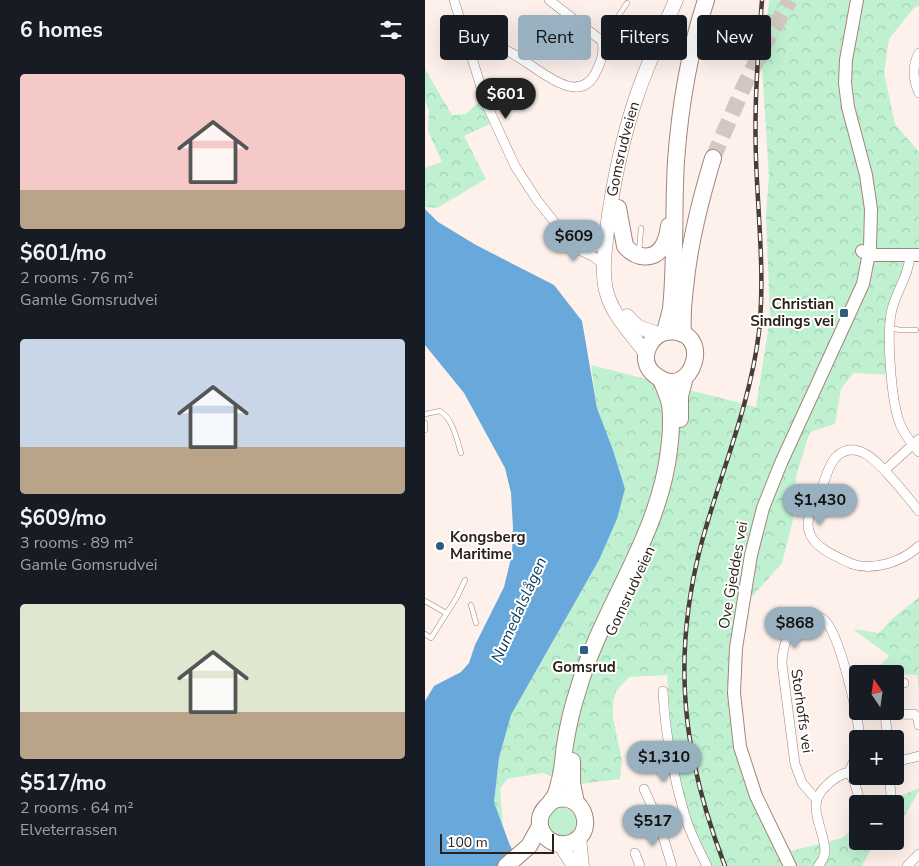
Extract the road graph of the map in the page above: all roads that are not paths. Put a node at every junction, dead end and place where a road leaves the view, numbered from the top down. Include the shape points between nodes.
1 (454, 0) edge
2 (549, 0) edge
3 (676, 0) edge
4 (684, 0) edge
5 (706, 0) edge
6 (857, 0) edge
7 (627, 3) dead end
8 (459, 15) edge
9 (619, 15) edge
10 (601, 40) edge
11 (508, 52) edge
12 (919, 53) edge
13 (472, 60) edge
14 (601, 60) edge
15 (919, 93) edge
16 (713, 158) tunnel mouth
17 (675, 194) junction
18 (618, 208) junction
19 (641, 228) dead end
20 (606, 241) junction
21 (573, 245) junction
22 (867, 252) junction
23 (638, 255) junction
24 (915, 255) edge
25 (605, 266) junction
26 (889, 328) junction
27 (916, 330) dead end
28 (662, 333) junction
29 (683, 334) junction
30 (646, 354) junction
31 (685, 377) junction
32 (661, 379) junction
33 (425, 414) edge
34 (425, 423) edge
35 (425, 430) edge
36 (916, 442) edge
37 (919, 452) edge
38 (461, 453) dead end
39 (885, 470) junction
40 (919, 511) edge
41 (919, 546) edge
42 (465, 580) dead end
43 (425, 601) edge
44 (471, 605) dead end
45 (446, 613) junction
46 (475, 623) dead end
47 (425, 634) edge
48 (847, 674) joint
49 (849, 683) edge
50 (663, 691) dead end
51 (904, 714) edge
52 (919, 725) edge
53 (919, 756) edge
54 (904, 760) edge
55 (849, 772) edge
56 (645, 789) dead end
57 (816, 799) junction
58 (552, 801) junction
59 (576, 803) junction
60 (685, 817) junction
61 (658, 820) junction
62 (579, 838) junction
63 (547, 840) junction
64 (635, 853) dead end
65 (919, 854) edge
66 (506, 866) edge
67 (520, 866) edge
68 (574, 866) edge
69 (583, 866) edge
70 (640, 866) edge
71 (672, 866) edge
72 (707, 866) edge
73 (791, 866) edge
74 (818, 866) edge
75 (907, 866) edge

1 - 8 street
2 - 10 street
3 - 20 main road, Gomsrudveien via 632,112 614,184
4 - 18 main road, Gomsrudveien via 645,98 627,160
5 - 17 highway via 683,99
6 - 22 street, Ove Gjeddes vei via 845,83 860,157
7 - 9 lane
11 - 14 street via 573,88 587,84
12 - 15 street via 914,68
13 - 21 street via 486,103 515,166
16 - 29 highway via 691,241 682,316
17 - 23 highway via 664,244 651,256
17 - 28 highway via 672,303
18 - 23 highway via 625,246
18 - 28 main road, Gomsrudveien via 612,270 614,288 631,322 643,330
19 - 23 lane
20 - 21 street via 593,248
20 - 25 main road, Gomsrudveien
21 - 25 street
22 - 24 street
22 - 73 street, Ove Gjeddes vei via 855,298 838,341 763,508 751,555 736,648 734,693 740,747 756,796
24 - 26 street via 892,309
25 - 30 main road, Gomsrudveien via 606,290 611,304
26 - 27 lane
26 - 36 street via 899,421
28 - 29 highway via 674,331
28 - 30 highway via 650,342
29 - 31 highway via 692,343 696,355 693,367
30 - 32 highway via 649,370
31 - 32 highway via 673,381
31 - 59 highway, Gomsrudveien via 679,401 678,456 666,508 597,662 583,706 571,771
32 - 58 highway, Gomsrudveien via 671,412 669,452 662,490 645,539 579,684 561,777
33 - 38 lane via 440,411 444,414
34 - 35 lane
36 - 37 street
36 - 39 street
39 - 40 street
39 - 41 street via 862,451 838,455 829,467 808,517 809,532 823,548 868,568 892,562
42 - 45 lane
43 - 45 lane
44 - 46 lane
45 - 47 lane via 431,638
48 - 49 street, Storhoffs vei
48 - 57 street, Storhoffs vei via 828,624 822,619 815,616 804,619 788,636 782,664 795,764 802,783
50 - 60 street via 672,767
51 - 52 street via 915,714
53 - 54 street
55 - 57 street via 832,780
56 - 61 street
57 - 74 street via 825,845 825,855
58 - 59 highway via 564,799
58 - 63 highway via 543,809 540,820
59 - 62 highway via 585,820
60 - 61 street
60 - 72 street
61 - 71 street
62 - 63 highway via 570,843
62 - 69 main road
63 - 66 highway via 529,846
63 - 67 highway
63 - 68 main road
64 - 70 street
65 - 75 street

